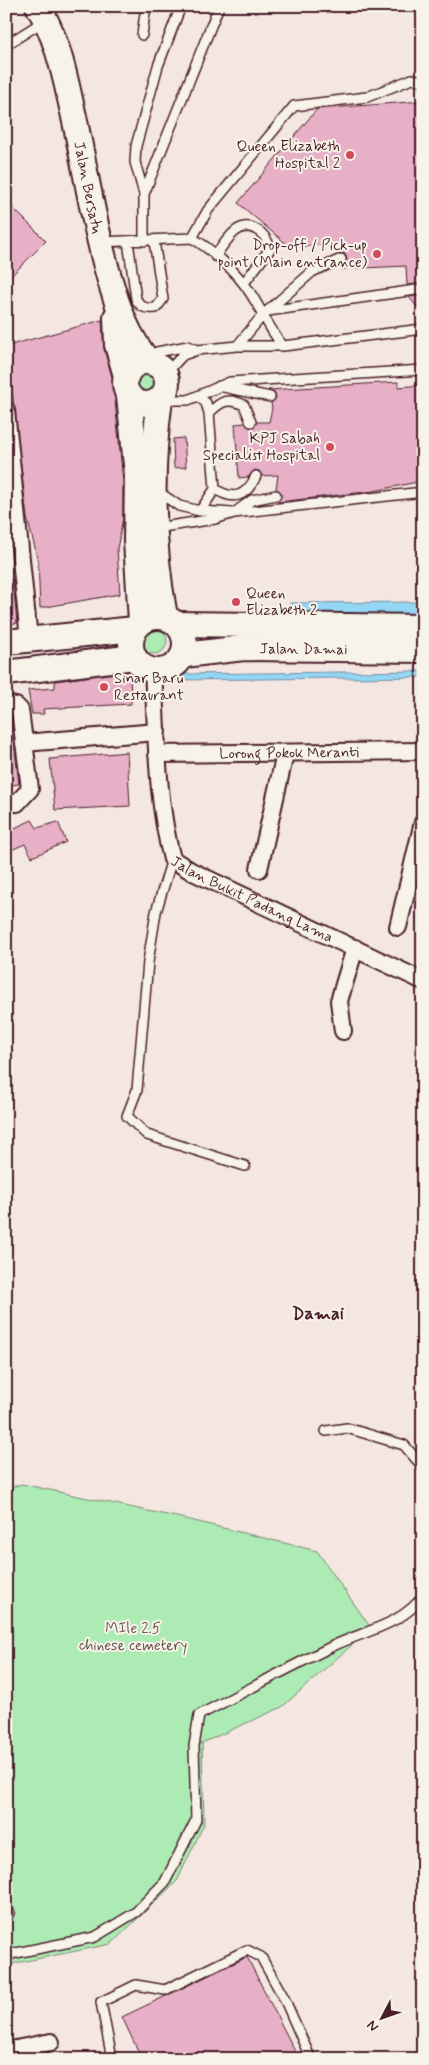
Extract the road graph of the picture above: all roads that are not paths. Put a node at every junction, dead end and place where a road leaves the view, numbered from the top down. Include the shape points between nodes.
1 (146, 6) edge
2 (181, 6) edge
3 (219, 6) edge
4 (42, 13) edge
5 (142, 36) dead end
6 (6, 45) edge
7 (423, 81) edge
8 (144, 194) junction
9 (192, 238) junction
10 (128, 241) junction
11 (149, 241) junction
12 (98, 242) junction
13 (215, 256) junction
14 (342, 259) dead end
15 (244, 283) junction
16 (423, 289) edge
17 (116, 300) junction
18 (266, 313) junction
19 (423, 329) edge
20 (236, 346) junction
21 (283, 346) junction
22 (197, 350) junction
23 (423, 370) edge
24 (160, 382) junction
25 (128, 386) junction
26 (218, 386) junction
27 (199, 397) junction
28 (270, 397) dead end
29 (6, 410) edge
30 (209, 413) junction
31 (251, 422) dead end
32 (256, 476) dead end
33 (215, 489) junction
34 (155, 490) junction
35 (423, 492) edge
36 (276, 495) dead end
37 (200, 511) junction
38 (234, 513) junction
39 (153, 529) junction
40 (171, 620) junction
41 (138, 625) junction
42 (423, 627) edge
43 (18, 641) edge
44 (423, 650) edge
45 (184, 654) junction
46 (134, 657) junction
47 (153, 671) junction
48 (6, 673) edge
49 (6, 704) edge
50 (157, 732) junction
51 (24, 743) junction
52 (423, 751) edge
53 (157, 754) junction
54 (285, 754) junction
55 (6, 803) edge
56 (423, 822) edge
57 (172, 859) junction
58 (259, 869) dead end
59 (398, 927) dead end
60 (356, 948) junction
61 (423, 981) edge
62 (343, 1031) dead end
63 (245, 1166) dead end
64 (326, 1431) dead end
65 (423, 1467) edge
66 (423, 1596) edge
67 (6, 1955) edge
68 (51, 2042) dead end
69 (6, 2051) edge
70 (310, 2057) dead end
71 (112, 2059) edge

1 - 5 lane
2 - 8 lane via 158,66 136,146 135,162
3 - 8 lane
4 - 6 lane
4 - 12 street, Jalan Bersatu via 64,72
7 - 9 lane via 412,79 367,97 294,106 208,210
8 - 11 lane
9 - 11 lane
9 - 13 lane
10 - 11 lane
10 - 11 lane via 136,299 146,309 156,308 163,299
10 - 12 lane
12 - 17 street, Jalan Bersatu
13 - 15 lane
13 - 15 lane via 237,229 251,226 262,232 270,249
14 - 18 lane via 312,272
15 - 18 lane
16 - 18 lane
17 - 24 street, Jalan Bersatu via 129,335
17 - 25 street via 117,345
18 - 20 lane
18 - 21 lane via 272,333
19 - 21 lane
20 - 21 lane
20 - 22 lane
22 - 24 lane via 183,355
22 - 24 lane via 188,346 157,352
23 - 26 lane via 250,380
24 - 25 street via 135,365
24 - 25 street via 154,402 141,404
24 - 27 lane via 175,400
24 - 34 street
25 - 41 street via 137,475
26 - 27 lane
26 - 28 lane
27 - 30 lane via 206,403
29 - 43 street
30 - 31 lane via 228,399 244,405
30 - 33 lane
32 - 33 lane via 246,492 234,497 225,496
33 - 37 lane
34 - 37 lane via 179,506
34 - 39 street
35 - 38 lane
36 - 38 lane via 252,500
37 - 38 lane
38 - 39 lane via 215,519 160,525
39 - 40 street
40 - 41 street via 148,618
40 - 42 street, Jalan Damai
40 - 45 street via 185,638
41 - 43 street
41 - 46 street via 131,643
44 - 45 street, Jalan Damai via 244,648
45 - 47 street via 171,668
46 - 47 street
46 - 48 street
47 - 50 street, Jalan Bukit Padang Lama
49 - 51 street via 20,710
50 - 51 street
50 - 53 street, Jalan Bukit Padang Lama
51 - 55 street via 30,789 17,803
52 - 54 street, Lorong Pokok Meranti
53 - 54 street, Lorong Pokok Meranti
53 - 57 street, Jalan Bukit Padang Lama
54 - 58 street
56 - 59 street
57 - 60 street, Jalan Bukit Padang Lama via 191,871
57 - 63 lane via 156,912 148,962 137,1090 127,1116 147,1135
60 - 61 street, Jalan Bukit Padang Lama
60 - 62 street via 339,1000
64 - 65 lane via 348,1428 404,1445
66 - 67 lane via 415,1607 392,1622 336,1645 199,1715 194,1746 196,1820 165,1882 136,1912 95,1937
68 - 69 street
70 - 71 lane via 284,1998 261,1957 247,1950 165,1990 136,1985 101,2002

